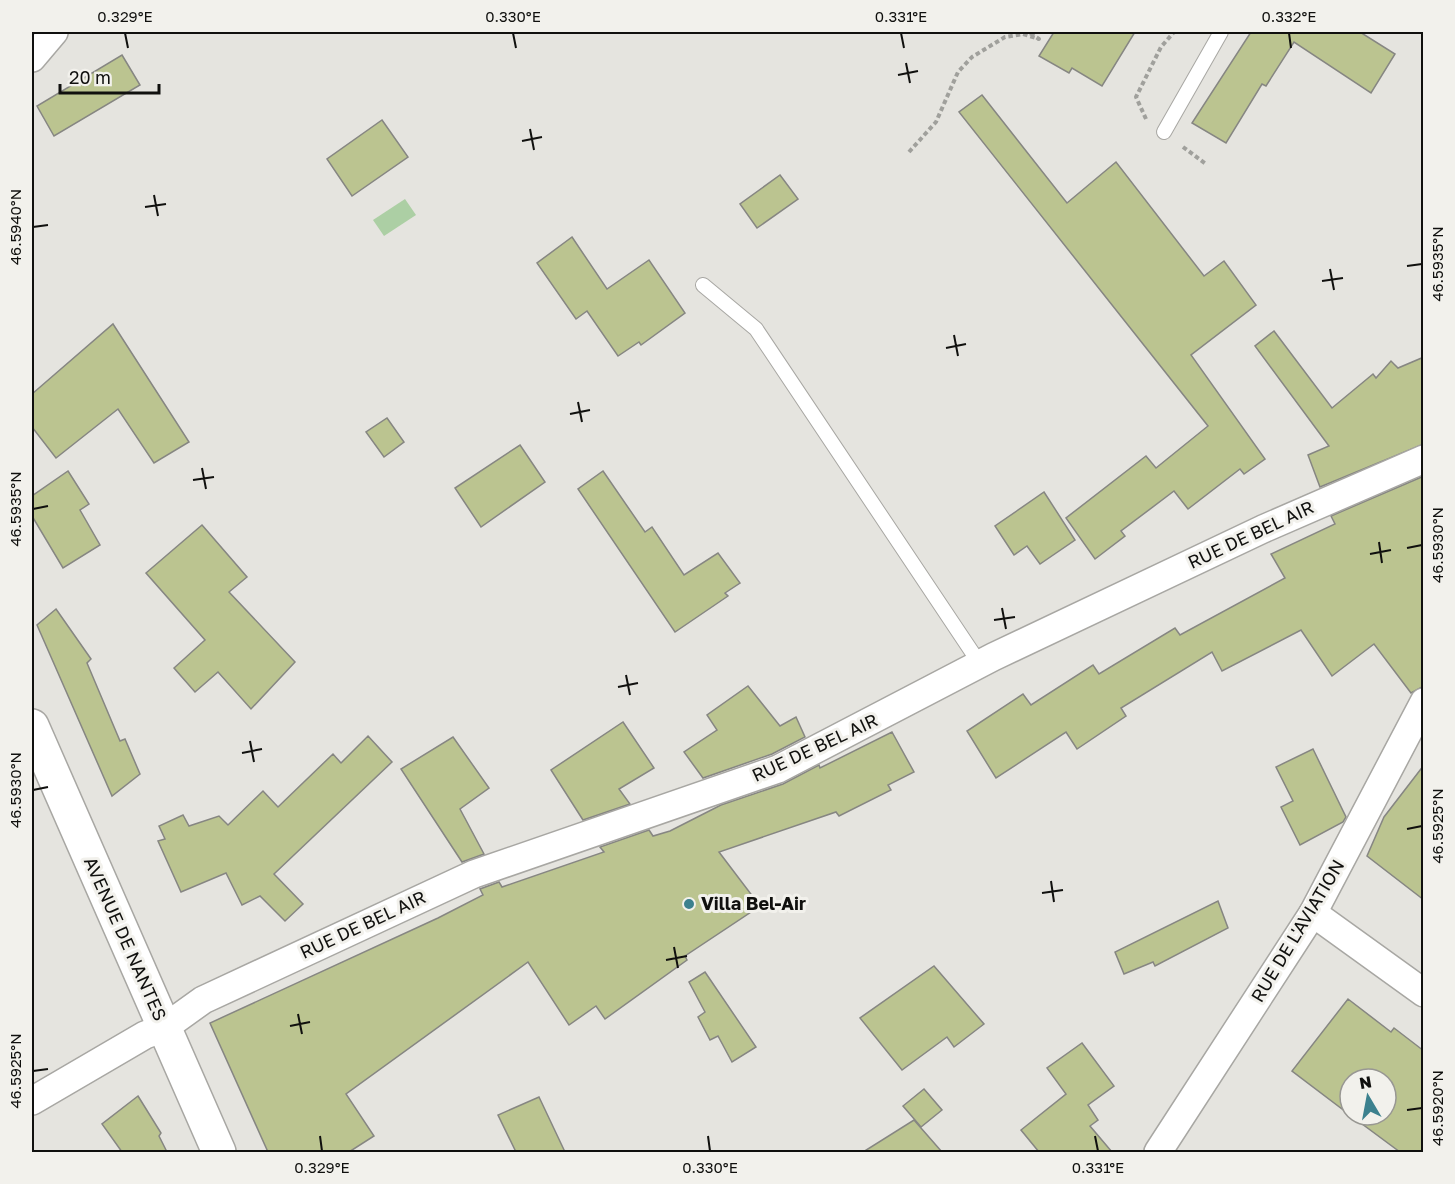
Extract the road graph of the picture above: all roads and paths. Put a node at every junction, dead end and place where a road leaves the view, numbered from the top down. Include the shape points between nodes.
1 (54, 32) edge
2 (1028, 32) edge
3 (1174, 32) edge
4 (1221, 32) edge
5 (32, 58) edge
6 (1164, 132) joint
7 (909, 152) dead end
8 (703, 285) dead end
9 (1424, 459) edge
10 (980, 664) junction
11 (1424, 702) edge
12 (32, 726) edge
13 (1312, 913) junction
14 (1424, 993) edge
15 (164, 1028) junction
16 (32, 1101) edge
17 (219, 1152) edge
18 (1158, 1152) edge

1 - 5 street
2 - 7 path via 1039,39 1023,34 1005,37 972,57 958,72 936,122
3 - 6 path via 1161,47 1136,97 1143,117
4 - 6 lane
8 - 10 lane via 756,329
9 - 10 street, RUE DE BEL AIR via 1263,529
10 - 15 street, RUE DE BEL AIR via 778,769 474,874 203,1000
11 - 13 street, RUE DE L'AVIATION
12 - 15 main road, AVENUE DE NANTES
13 - 14 street
13 - 18 street, RUE DE L'AVIATION
15 - 16 street, RUE DE BEL AIR via 145,1035
15 - 17 main road, AVENUE DE NANTES

